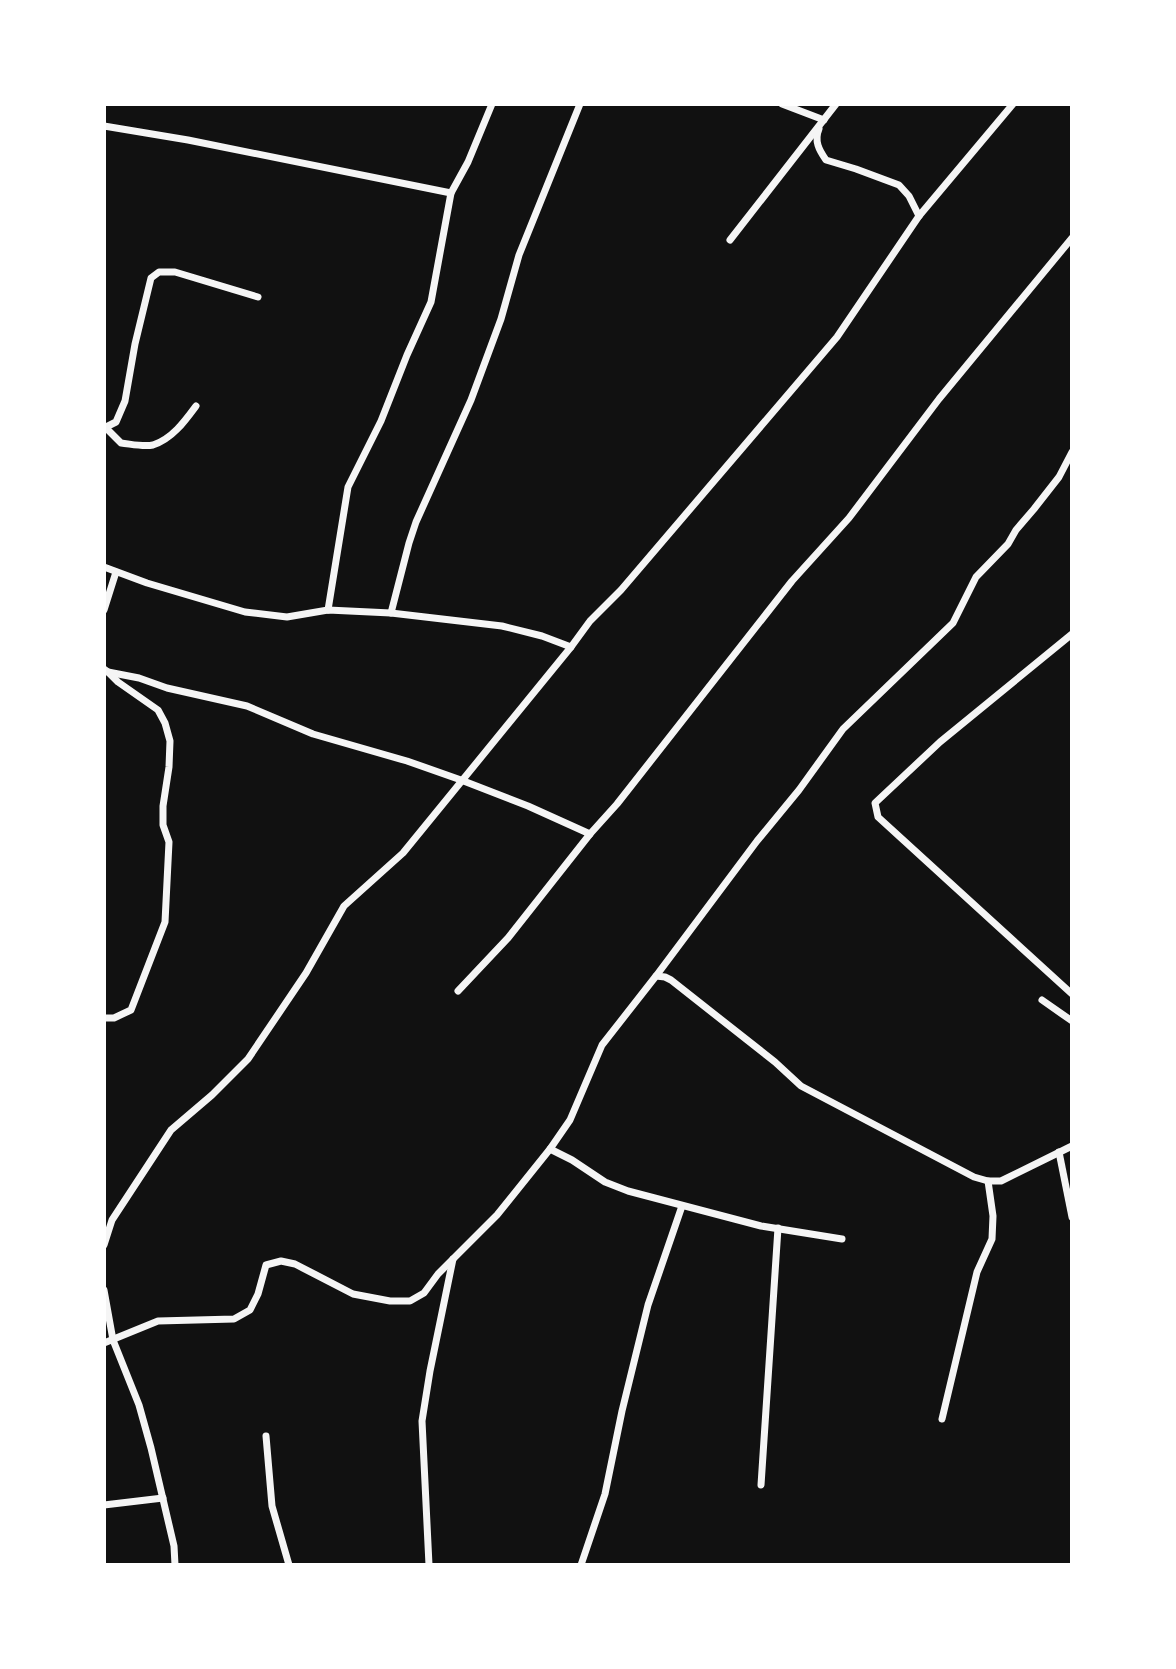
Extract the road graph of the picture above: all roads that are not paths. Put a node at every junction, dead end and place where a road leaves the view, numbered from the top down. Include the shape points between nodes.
1 (492, 104) edge
2 (580, 104) edge
3 (782, 104) edge
4 (836, 104) edge
5 (1013, 104) edge
6 (824, 120) junction
7 (104, 126) edge
8 (451, 193) junction
9 (919, 216) junction
10 (1072, 238) edge
11 (730, 240) dead end
12 (258, 297) dead end
13 (196, 406) dead end
14 (105, 428) edge
15 (1072, 452) edge
16 (104, 567) edge
17 (116, 572) junction
18 (104, 610) edge
19 (328, 610) junction
20 (391, 613) junction
21 (1072, 634) edge
22 (571, 647) junction
23 (106, 671) edge
24 (461, 780) junction
25 (590, 834) junction
26 (656, 976) junction
27 (458, 991) dead end
28 (1072, 994) edge
29 (1042, 1000) dead end
30 (104, 1018) edge
31 (1072, 1021) edge
32 (1072, 1146) edge
33 (550, 1149) junction
34 (1059, 1152) junction
35 (988, 1181) junction
36 (682, 1206) junction
37 (1072, 1217) edge
38 (778, 1228) junction
39 (842, 1239) dead end
40 (104, 1245) edge
41 (454, 1257) junction
42 (104, 1290) edge
43 (113, 1340) junction
44 (104, 1343) edge
45 (942, 1419) dead end
46 (266, 1436) dead end
47 (761, 1485) dead end
48 (163, 1498) junction
49 (104, 1505) edge
50 (175, 1565) edge
51 (289, 1565) edge
52 (429, 1565) edge
53 (581, 1565) edge

1 - 8 street
2 - 20 street via 519,255 471,400 416,522
3 - 6 street
4 - 6 street
5 - 9 street
6 - 9 street via 818,148 826,160 899,185
6 - 11 street
7 - 8 street
8 - 19 street via 431,302 348,487
9 - 22 street via 837,337
10 - 25 street
12 - 14 street via 175,272 151,278 125,401 116,422
13 - 14 street via 176,430 153,445 121,443
15 - 26 street via 1008,544 976,577 953,623 843,729
16 - 17 street
17 - 18 street
17 - 19 street via 245,612 287,617
19 - 20 street
20 - 22 street via 502,626
21 - 28 street via 875,803 878,817
22 - 24 street
23 - 24 street via 247,706 313,734
23 - 30 street via 158,710 170,741 163,806 169,842 165,922 131,1010
24 - 25 street
24 - 40 street via 403,853 344,906 248,1059 171,1130 112,1220
25 - 27 street via 508,938
26 - 33 street via 602,1045 570,1120
26 - 35 street via 671,980 801,1086
29 - 31 street
32 - 34 street
33 - 36 street via 605,1182
33 - 41 street via 497,1215
34 - 35 street via 1001,1181
34 - 37 street
35 - 45 street via 992,1239 977,1272
36 - 38 street
36 - 53 street via 648,1305 605,1494
38 - 39 street
38 - 47 street
41 - 43 street via 424,1293 410,1301 353,1294 281,1261 266,1265 250,1310 234,1319 158,1321
41 - 52 street via 422,1421
42 - 43 street
43 - 44 street
43 - 48 street via 139,1405
46 - 51 street via 272,1506
48 - 49 street
48 - 50 street

